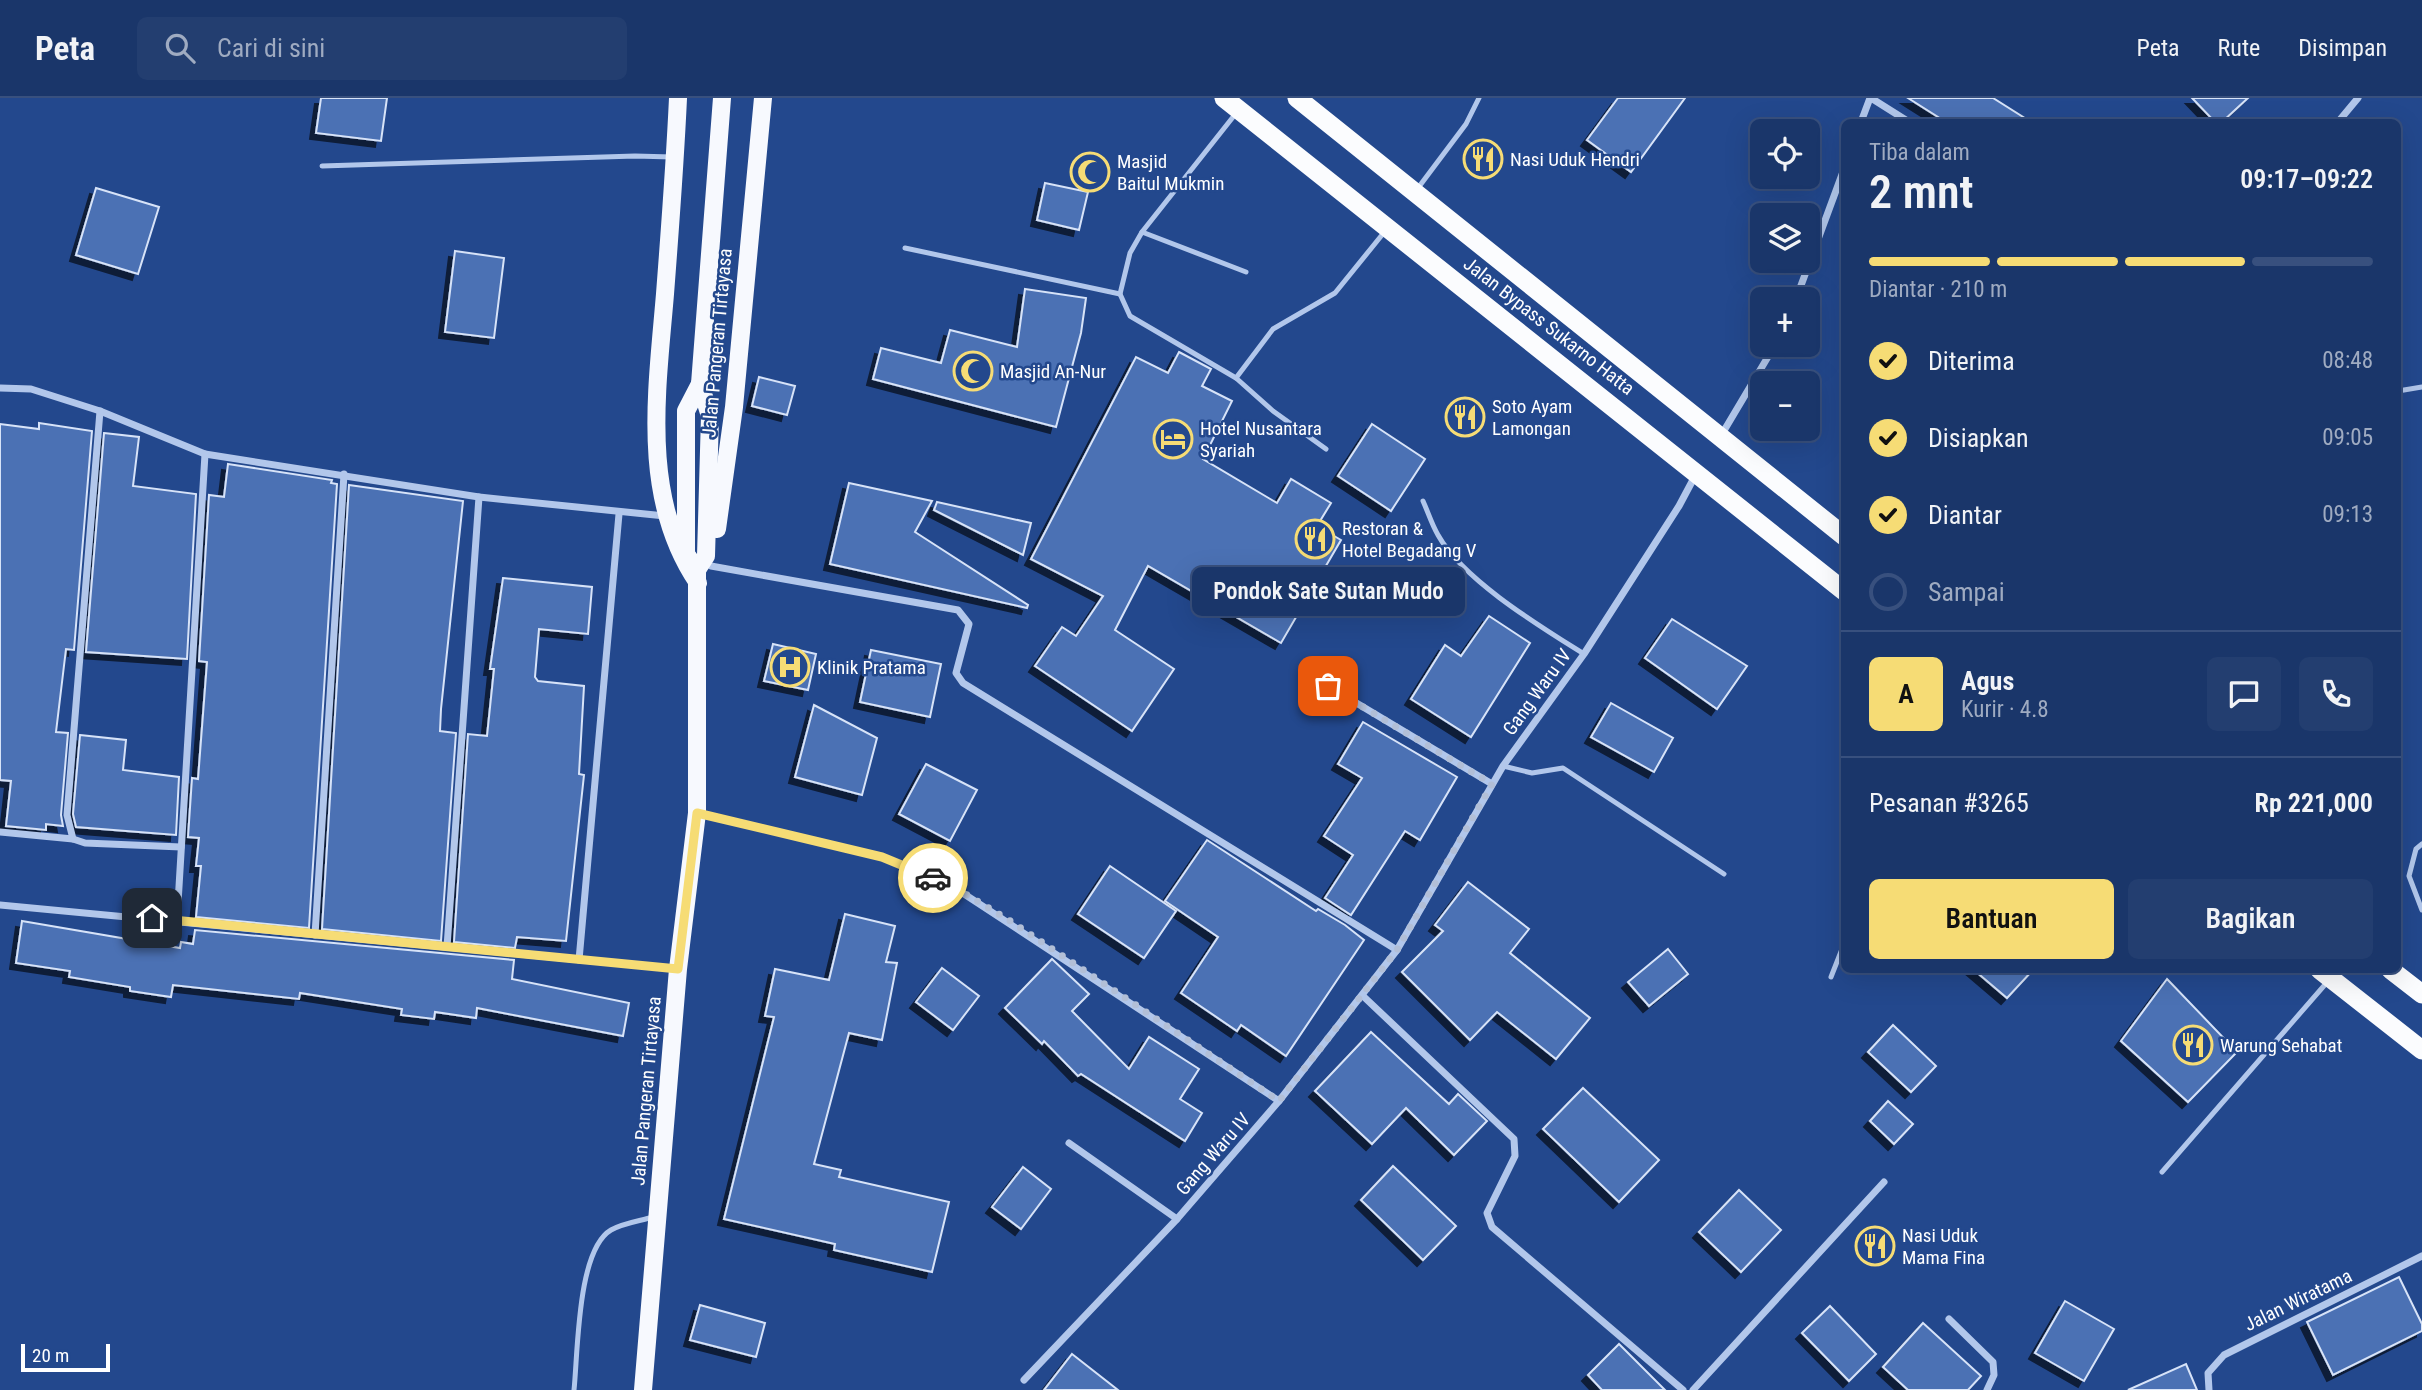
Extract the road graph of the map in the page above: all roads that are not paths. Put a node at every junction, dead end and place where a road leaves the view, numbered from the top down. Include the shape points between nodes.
1 (678, 98) edge
2 (722, 98) edge
3 (763, 98) edge
4 (1297, 98) edge
5 (1479, 98) edge
6 (1871, 98) edge
7 (2358, 98) edge
8 (1231, 104) edge
9 (1862, 119) edge
10 (1904, 119) edge
11 (2340, 119) edge
12 (675, 158) junction
13 (322, 166) dead end
14 (1841, 177) edge
15 (1415, 191) junction
16 (1388, 228) junction
17 (1142, 232) junction
18 (905, 248) dead end
19 (1246, 272) dead end
20 (1800, 287) edge
21 (1120, 294) junction
22 (1768, 357) edge
23 (1237, 377) junction
24 (700, 384) junction
25 (2422, 387) edge
26 (0, 388) edge
27 (2401, 390) edge
28 (100, 411) junction
29 (1720, 437) junction
30 (1326, 449) dead end
31 (205, 454) junction
32 (1697, 472) junction
33 (344, 474) junction
34 (479, 497) junction
35 (1423, 501) dead end
36 (619, 514) junction
37 (666, 516) junction
38 (686, 517) junction
39 (1841, 534) edge
40 (701, 577) junction
41 (1841, 589) edge
42 (1584, 654) junction
43 (1328, 686) dead end
44 (1503, 766) junction
45 (1492, 784) junction
46 (697, 813) junction
47 (0, 832) edge
48 (73, 839) junction
49 (2422, 844) edge
50 (181, 847) junction
51 (1724, 874) dead end
52 (0, 905) edge
53 (2422, 910) edge
54 (177, 920) junction
55 (315, 935) junction
56 (447, 947) junction
57 (1397, 950) junction
58 (1841, 952) edge
59 (579, 960) junction
60 (678, 969) junction
61 (2395, 973) edge
62 (2326, 974) edge
63 (1831, 977) dead end
64 (2422, 994) edge
65 (1363, 996) junction
66 (2422, 1050) edge
67 (1279, 1101) junction
68 (1069, 1143) dead end
69 (2162, 1172) dead end
70 (1884, 1182) dead end
71 (656, 1216) junction
72 (1177, 1219) junction
73 (2420, 1257) edge
74 (2422, 1266) edge
75 (1949, 1319) dead end
76 (1024, 1380) dead end
77 (574, 1390) edge
78 (643, 1390) edge
79 (1683, 1390) edge
80 (1693, 1390) edge
81 (1987, 1390) edge
82 (2209, 1390) edge

1 - 12 main road
2 - 24 main road, Jalan Pangeran Tirtayasa
3 - 40 main road, Jalan Pangeran Tirtayasa via 734,407
4 - 15 highway, Jalan Bypass Sukarno Hatta
5 - 15 lane
6 - 9 street
6 - 10 street
7 - 11 street
8 - 16 highway, Jalan Bypass Sukarno Hatta
8 - 17 lane
12 - 13 lane
12 - 37 main road via 656,415
14 - 20 street
15 - 29 highway, Jalan Bypass Sukarno Hatta
16 - 23 lane via 1335,293 1273,329
16 - 32 highway, Jalan Bypass Sukarno Hatta
17 - 19 lane
17 - 21 lane via 1130,253
18 - 21 lane
21 - 23 lane via 1130,316
22 - 29 street
23 - 30 lane via 1273,411
24 - 38 main road, Jalan Pangeran Tirtayasa via 686,411
24 - 40 main road, Jalan Pangeran Tirtayasa via 710,416 706,556
25 - 27 lane
26 - 28 street via 31,389
28 - 31 street
28 - 48 street via 67,816
29 - 39 highway, Jalan Bypass Sukarno Hatta
31 - 33 street
31 - 50 street
32 - 41 highway, Jalan Bypass Sukarno Hatta
32 - 42 street, Gang Waru IV
33 - 34 street
33 - 55 street
34 - 36 street
34 - 56 street
35 - 42 lane via 1439,537 1460,562 1523,615
36 - 37 street
36 - 59 street
37 - 38 street
37 - 40 main road via 682,560
38 - 40 main road, Jalan Pangeran Tirtayasa via 686,555
40 - 46 main road, Jalan Pangeran Tirtayasa
40 - 57 street via 958,610 969,624 956,673 963,684
42 - 44 street, Gang Waru IV
43 - 45 street
44 - 45 street, Gang Waru IV
44 - 51 lane via 1532,773 1563,768
45 - 57 street, Gang Waru IV
46 - 60 main road, Jalan Pangeran Tirtayasa
46 - 67 street via 882,857 952,886
47 - 48 street
48 - 50 street via 85,844
49 - 53 lane via 2416,849 2409,877
50 - 54 street
52 - 54 street
54 - 55 street
55 - 56 street
56 - 59 street
57 - 65 street, Gang Waru IV
58 - 63 lane
59 - 60 street
60 - 71 main road, Jalan Pangeran Tirtayasa
61 - 64 highway
62 - 66 highway
62 - 69 lane
65 - 67 street, Gang Waru IV
65 - 79 street via 1514,1139 1515,1156 1487,1213 1492,1227
67 - 72 street, Gang Waru IV
68 - 72 street
70 - 80 street
71 - 77 lane via 611,1230 598,1242 587,1267
71 - 78 main road, Jalan Pangeran Tirtayasa
72 - 76 street, Gang Waru IV
73 - 74 street
73 - 82 street, Jalan Wiratama via 2224,1355 2208,1373
75 - 81 street via 1993,1362 1994,1375

